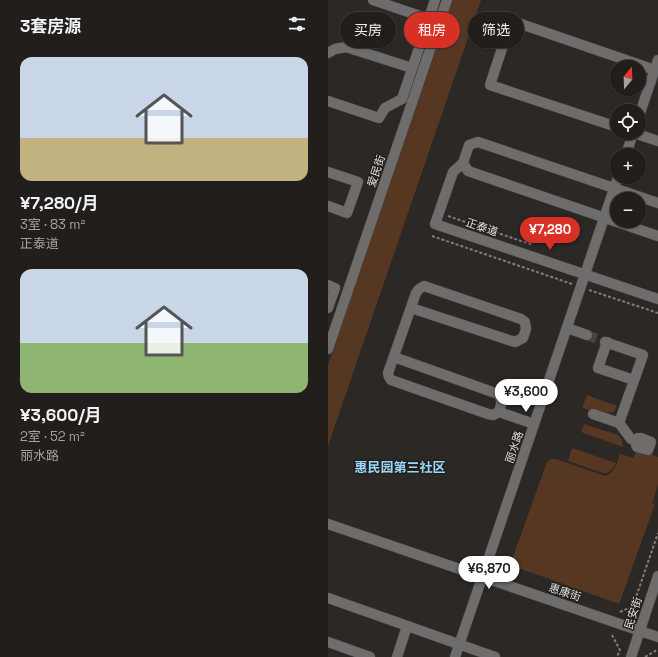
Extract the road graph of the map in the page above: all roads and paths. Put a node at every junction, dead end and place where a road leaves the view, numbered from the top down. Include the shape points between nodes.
1 (373, 0) edge
2 (435, 0) edge
3 (447, 0) edge
4 (408, 12) edge
5 (431, 12) edge
6 (419, 48) edge
7 (328, 53) edge
8 (658, 60) edge
9 (412, 68) junction
10 (656, 71) edge
11 (328, 101) edge
12 (644, 104) edge
13 (610, 125) edge
14 (646, 137) edge
15 (658, 141) edge
16 (463, 163) junction
17 (328, 172) edge
18 (615, 184) edge
19 (614, 188) junction
20 (658, 203) edge
21 (328, 206) edge
22 (605, 217) junction
23 (432, 236) dead end
24 (658, 236) edge
25 (585, 274) junction
26 (328, 285) edge
27 (581, 287) junction
28 (658, 299) edge
29 (328, 308) edge
30 (411, 308) junction
31 (658, 313) edge
32 (567, 328) junction
33 (587, 335) tunnel mouth
34 (328, 349) edge
35 (394, 357) junction
36 (634, 380) junction
37 (499, 412) junction
38 (593, 414) dead end
39 (619, 423) junction
40 (534, 424) junction
41 (654, 447) edge
42 (328, 524) edge
43 (658, 533) edge
44 (483, 576) junction
45 (658, 576) edge
46 (328, 598) edge
47 (620, 612) dead end
48 (407, 626) junction
49 (640, 630) junction
50 (612, 635) dead end
51 (658, 637) edge
52 (328, 642) edge
53 (460, 645) junction
54 (657, 650) edge
55 (370, 657) edge
56 (397, 657) edge
57 (455, 657) edge
58 (495, 657) edge
59 (617, 657) edge
60 (631, 657) edge
61 (645, 657) edge

1 - 4 street
2 - 5 street
3 - 34 street, 爱民街
6 - 9 street
7 - 9 street via 346,47
8 - 10 street
9 - 11 street via 402,99 385,108 379,118
10 - 12 street
10 - 13 street via 518,22 508,27 490,85
14 - 15 street
16 - 19 street via 469,145 478,142
16 - 22 street via 468,171
16 - 25 street, 正泰道 via 453,172 436,224
17 - 21 street via 358,182 347,213
18 - 19 street, 丽水路
19 - 20 street
19 - 22 street, 丽水路
22 - 24 street
22 - 25 street, 丽水路
23 - 27 path
25 - 27 street, 丽水路
25 - 28 street, 正泰道
26 - 29 street via 335,288
27 - 31 path
27 - 32 street, 丽水路
30 - 30 street via 515,342 523,338 526,329 525,322 521,319 424,286 416,293
30 - 35 street
32 - 33 street
32 - 40 street, 丽水路
35 - 37 street via 498,394 502,403
35 - 37 street via 388,372 391,380 488,414
36 - 36 street via 643,355 606,342 598,368
36 - 39 street
37 - 40 street
38 - 39 street
39 - 41 street via 631,439 649,440
40 - 44 street, 丽水路
42 - 44 street, 惠康街
43 - 47 path via 633,606
44 - 49 street, 惠康街
44 - 53 street, 丽水路
45 - 49 street, 民安街
46 - 48 street
48 - 53 street
48 - 56 street
49 - 51 street, 惠康街
49 - 60 street, 民安街
50 - 59 path via 620,650
52 - 55 street
53 - 57 street, 丽水路
53 - 58 street
54 - 61 path

